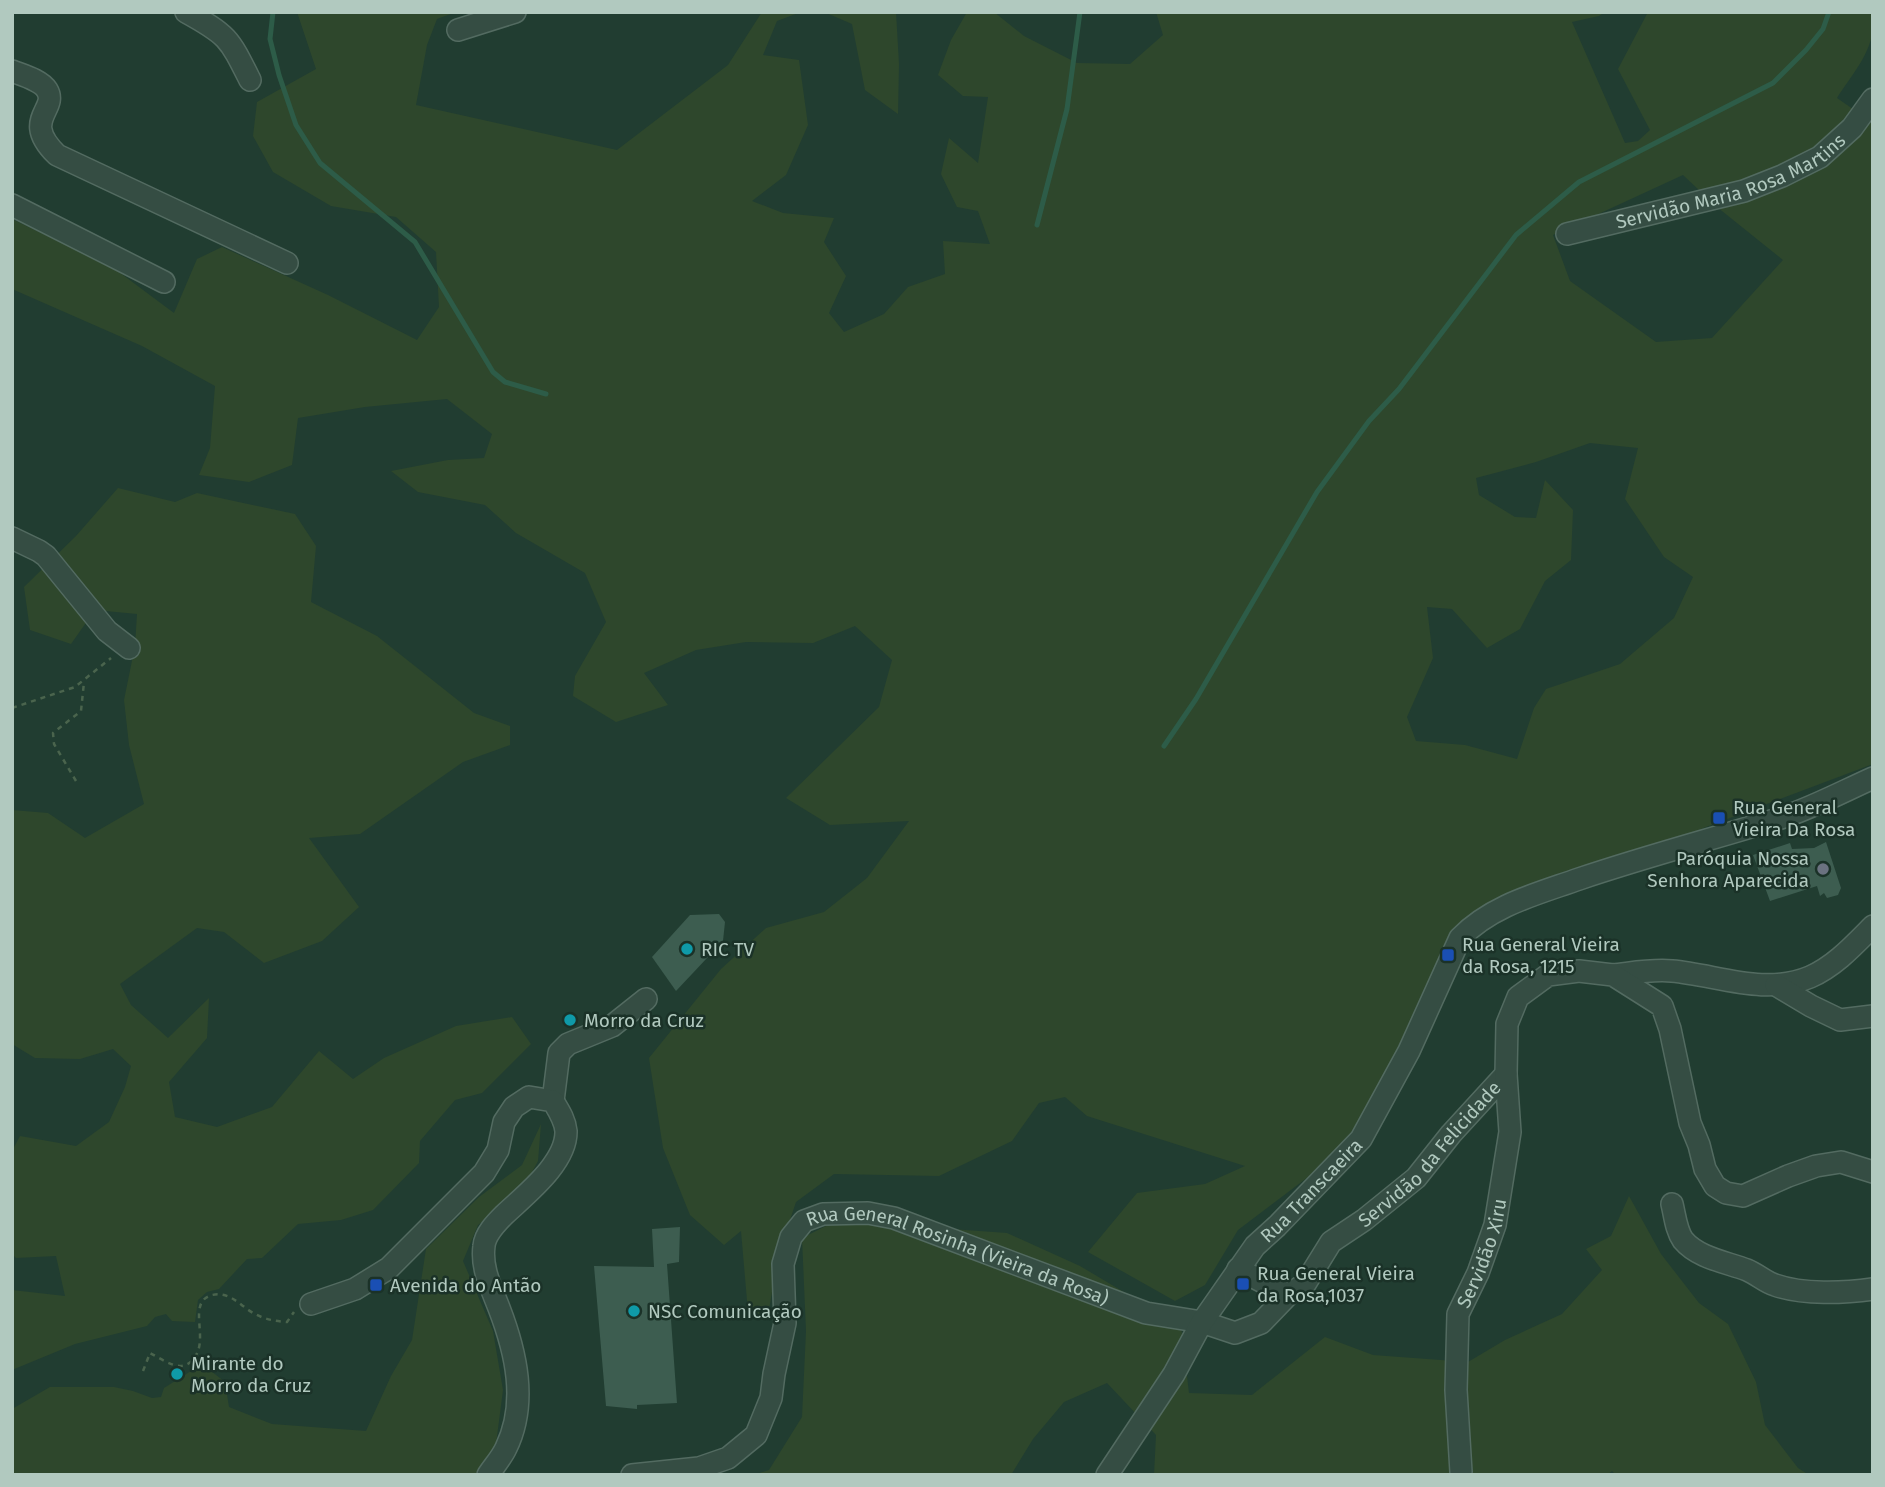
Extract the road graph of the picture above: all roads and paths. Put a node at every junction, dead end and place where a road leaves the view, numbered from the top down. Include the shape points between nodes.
1 (186, 12) edge
2 (515, 12) edge
3 (458, 30) dead end
4 (12, 71) edge
5 (250, 80) dead end
6 (1873, 99) edge
7 (12, 205) edge
8 (1567, 234) dead end
9 (287, 263) dead end
10 (164, 282) dead end
11 (13, 540) edge
12 (129, 648) joint
13 (84, 682) junction
14 (12, 708) edge
15 (1873, 779) edge
16 (76, 781) dead end
17 (1873, 926) edge
18 (1613, 975) junction
19 (1776, 985) junction
20 (646, 999) dead end
21 (1873, 1016) edge
22 (1506, 1074) junction
23 (553, 1101) junction
24 (1873, 1172) edge
25 (1672, 1203) dead end
26 (1238, 1269) junction
27 (1873, 1289) edge
28 (1288, 1295) junction
29 (311, 1304) joint
30 (1202, 1322) junction
31 (144, 1371) dead end
32 (1461, 1472) dead end
33 (488, 1475) edge
34 (632, 1475) edge
35 (1107, 1475) edge

1 - 5 street via 229,40
2 - 3 street
4 - 9 street via 48,91 40,122 42,141 57,155
6 - 8 street, Servidão Maria Rosa Martins via 1852,128 1820,158 1782,176 1744,191
7 - 10 street
11 - 12 street via 46,556 107,631
12 - 13 path via 111,657
13 - 14 path
13 - 16 path via 81,711 52,738
15 - 26 street, Rua Transcaeira via 1787,816 1656,853 1517,900 1471,927 1460,938 1409,1051 1361,1139
17 - 19 street via 1848,952 1810,977
18 - 19 street via 1669,971
18 - 22 street, Servidão da Felicidade via 1579,971 1548,975 1518,997 1507,1024
18 - 24 street, Servidão da Felicidade via 1662,1006 1690,1123 1715,1186 1743,1196 1787,1176 1841,1162
19 - 21 street via 1840,1020
20 - 23 street via 612,1026 568,1044 559,1053
22 - 28 street, Servidão da Felicidade via 1416,1178 1331,1242 1305,1284
22 - 32 street, Servidão Xiru via 1510,1132 1495,1225 1458,1314
23 - 29 street via 529,1097 514,1107 484,1173 389,1268 355,1289
23 - 33 street via 566,1133 561,1149 547,1174 495,1224 484,1243 484,1269 518,1370 517,1416 506,1448
25 - 27 street via 1684,1240 1714,1260 1788,1288 1840,1294
26 - 28 street
26 - 30 street, Rua Transcaeira
28 - 30 street, Servidão da Felicidade via 1261,1323 1236,1332
29 - 31 path via 299,1304 287,1322 272,1321 237,1299 210,1296 199,1308 202,1339 200,1352 191,1363 180,1366 150,1353
30 - 34 street, Rua General Rosinha (Vieira da Rosa) via 1146,1313 894,1218 868,1213 823,1214 804,1221 791,1237 783,1264 785,1323 771,1398 756,1436 728,1458 699,1468
30 - 35 street via 1174,1374

